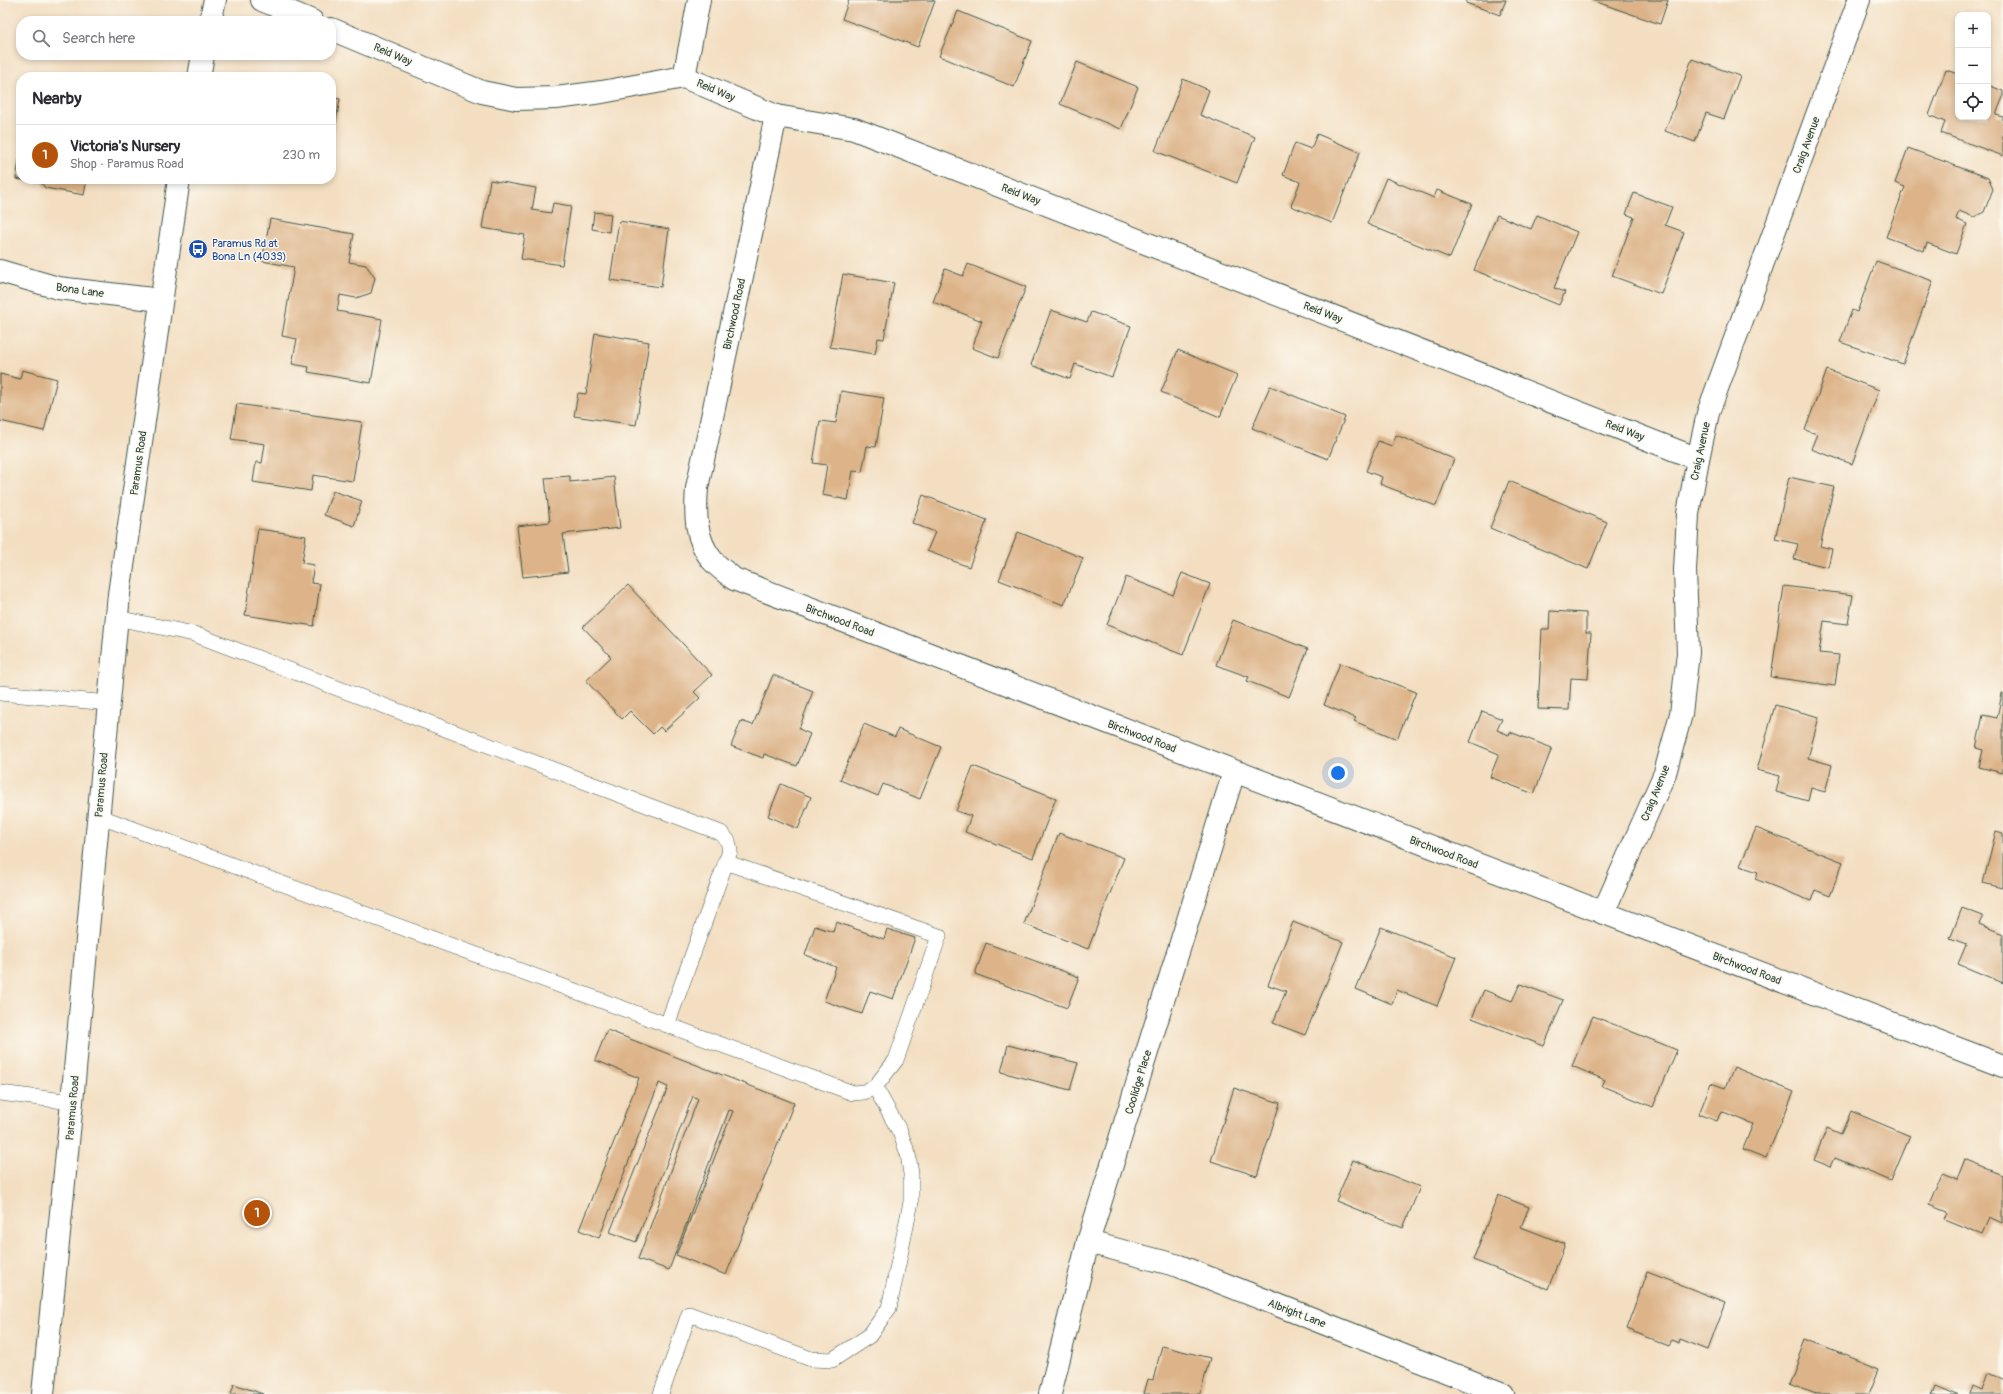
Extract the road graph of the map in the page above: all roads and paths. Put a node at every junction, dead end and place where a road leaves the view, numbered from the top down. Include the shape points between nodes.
1 (214, 0) edge
2 (262, 0) edge
3 (699, 0) edge
4 (1860, 0) edge
5 (211, 16) edge
6 (300, 16) edge
7 (336, 31) edge
8 (202, 60) edge
9 (200, 72) edge
10 (684, 77) junction
11 (776, 116) junction
12 (178, 184) edge
13 (0, 271) edge
14 (161, 300) junction
15 (1698, 459) junction
16 (117, 618) junction
17 (0, 693) edge
18 (109, 704) junction
19 (1234, 772) junction
20 (98, 816) junction
21 (725, 862) junction
22 (1603, 913) junction
23 (668, 1025) junction
24 (2003, 1066) edge
25 (875, 1087) junction
26 (0, 1093) edge
27 (72, 1102) junction
28 (1088, 1242) junction
29 (43, 1394) edge
30 (661, 1394) edge
31 (1050, 1394) edge
32 (1503, 1394) edge

1 - 5 street
2 - 6 street
3 - 10 street
4 - 15 street, Craig Avenue via 1708,413
7 - 10 street, Reid Way via 482,92 516,99 556,98 595,93
8 - 9 street
10 - 11 street, Reid Way
11 - 15 street, Reid Way via 854,129
11 - 19 street, Birchwood Road via 697,488 695,512 700,538 713,560 734,579
12 - 14 street, Paramus Road
13 - 14 street, Bona Lane via 58,288
14 - 16 street, Paramus Road
15 - 22 street, Craig Avenue via 1688,514 1688,653 1681,714 1666,772
16 - 18 street, Paramus Road
16 - 21 lane via 194,634 721,833 728,841 730,850
17 - 18 lane
18 - 20 street, Paramus Road
19 - 22 street, Birchwood Road
19 - 28 street, Coolidge Place
20 - 23 lane
20 - 27 street, Paramus Road
21 - 23 lane
21 - 25 lane via 939,936 896,1060
22 - 24 street, Birchwood Road
23 - 25 lane via 853,1093
25 - 30 lane via 900,1132 908,1154 911,1174 911,1202 889,1308 869,1336 832,1360 811,1359 689,1314
26 - 27 lane
27 - 29 street, Paramus Road
28 - 31 street, Coolidge Place
28 - 32 street, Albright Lane via 1179,1266

